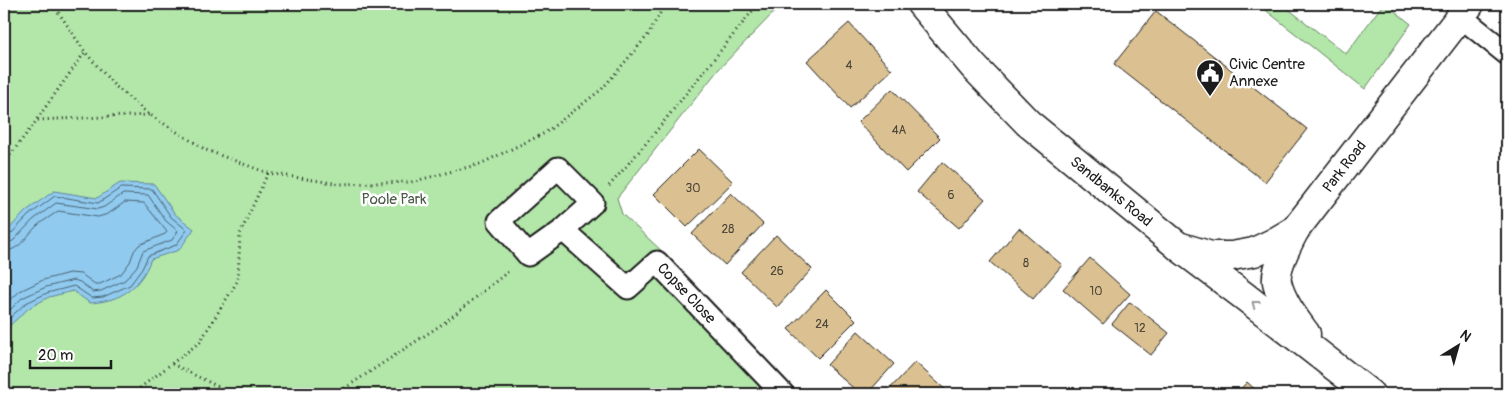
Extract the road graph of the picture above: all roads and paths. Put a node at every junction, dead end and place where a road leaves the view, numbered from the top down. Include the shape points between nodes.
1 (53, 4) edge
2 (665, 4) edge
3 (758, 4) edge
4 (921, 4) edge
5 (1465, 10) edge
6 (85, 52) junction
7 (1507, 54) edge
8 (150, 115) junction
9 (37, 120) junction
10 (4, 163) edge
11 (268, 173) junction
12 (593, 203) junction
13 (563, 230) junction
14 (1295, 230) junction
15 (1178, 246) junction
16 (528, 255) junction
17 (1321, 356) junction
18 (172, 364) junction
19 (132, 394) edge
20 (233, 394) edge
21 (336, 394) edge
22 (783, 394) edge
23 (1370, 394) edge

1 - 6 path
2 - 11 path via 648,35 602,89 545,133 480,164 411,182 339,184
3 - 12 path via 650,140
4 - 15 main road, Sandbanks Road via 973,66 1028,123
5 - 7 street
5 - 14 main road, Park Road
6 - 8 path via 115,86
6 - 9 path
8 - 9 path
8 - 11 path via 206,150
9 - 10 path
11 - 18 path via 240,234 238,280 200,342
12 - 13 street
12 - 16 street via 558,168 499,221
13 - 16 street
13 - 22 street, Copse Close via 628,288 657,262
14 - 15 main road, Park Road via 1254,252 1232,256 1211,256
14 - 17 main road, Sandbanks Road via 1282,255 1277,281 1284,301
17 -> 15 main road, Sandbanks Road
16 - 21 path via 444,323
17 - 23 main road, Sandbanks Road
18 - 19 path
18 - 20 path

